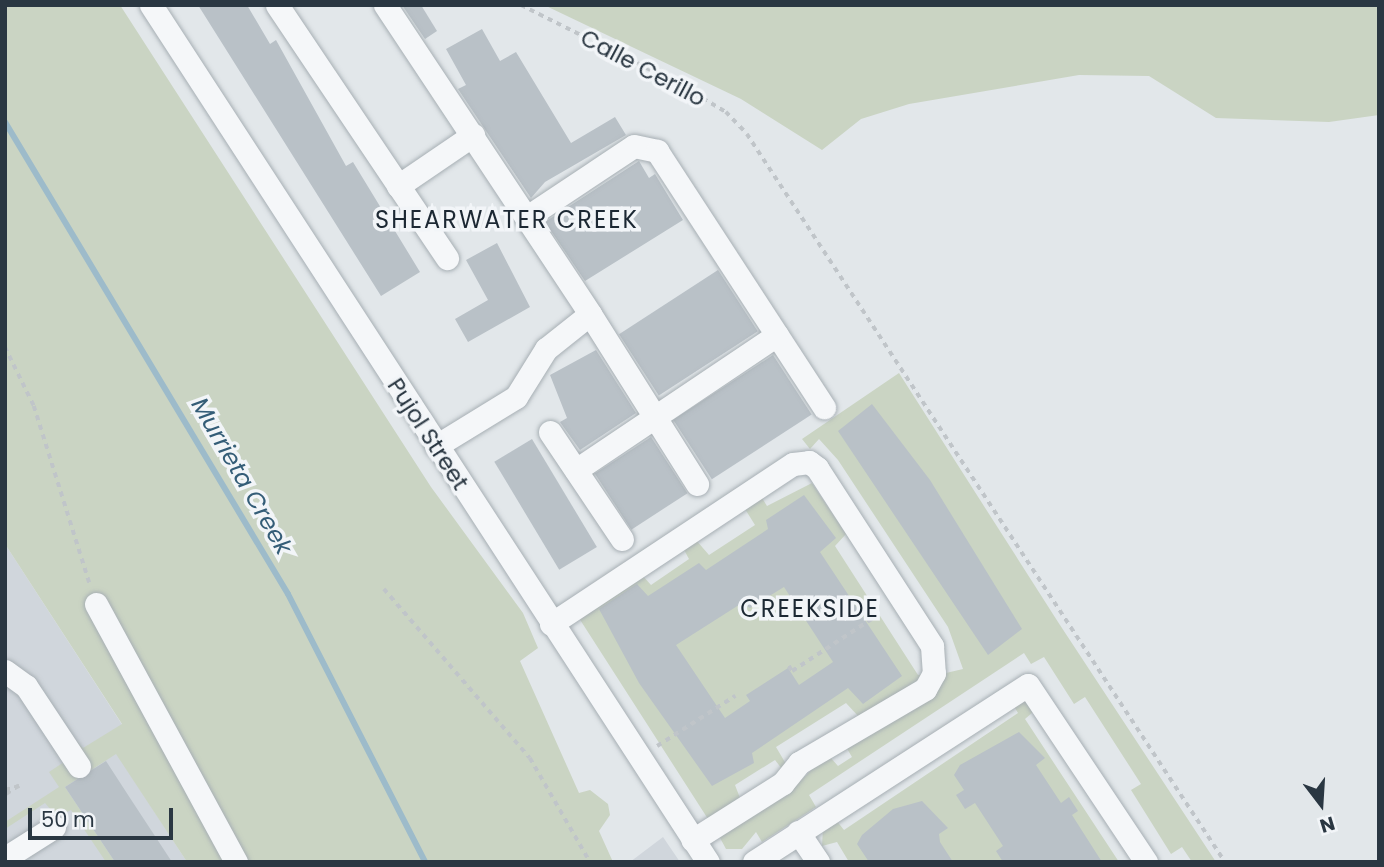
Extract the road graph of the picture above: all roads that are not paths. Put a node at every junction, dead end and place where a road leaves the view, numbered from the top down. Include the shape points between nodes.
1 (151, 5) edge
2 (385, 5) edge
3 (286, 8) edge
4 (473, 135) junction
5 (398, 186) junction
6 (527, 217) junction
7 (447, 258) dead end
8 (590, 314) junction
9 (776, 335) junction
10 (824, 407) dead end
11 (655, 417) junction
12 (550, 432) dead end
13 (436, 446) junction
14 (576, 470) junction
15 (697, 484) dead end
16 (622, 540) dead end
17 (96, 604) road end
18 (551, 624) junction
19 (6, 673) edge
20 (79, 766) dead end
21 (54, 827) dead end
22 (799, 832) junction
23 (693, 840) junction
24 (5, 858) edge
25 (236, 862) edge
26 (708, 862) edge
27 (754, 862) edge
28 (818, 862) edge
29 (1146, 862) edge

1 - 13 street, Pujol Street
2 - 4 street
3 - 5 street
4 - 5 street
4 - 6 street
5 - 7 street
6 - 8 street
6 - 9 street via 634,146 647,146 657,151
8 - 11 street
8 - 13 street via 546,349 516,397
9 - 10 street
9 - 11 street
11 - 14 street
11 - 15 street
12 - 14 street
13 - 18 street, Pujol Street
14 - 16 street
17 - 25 street
18 - 23 street, Pujol Street
18 - 23 street via 793,464 809,462 817,468 932,646 934,673 925,689 799,763 783,783
19 - 20 street via 26,686
21 - 24 street
22 - 27 street
22 - 28 street
22 - 29 street via 1028,685
23 - 26 street, Pujol Street

